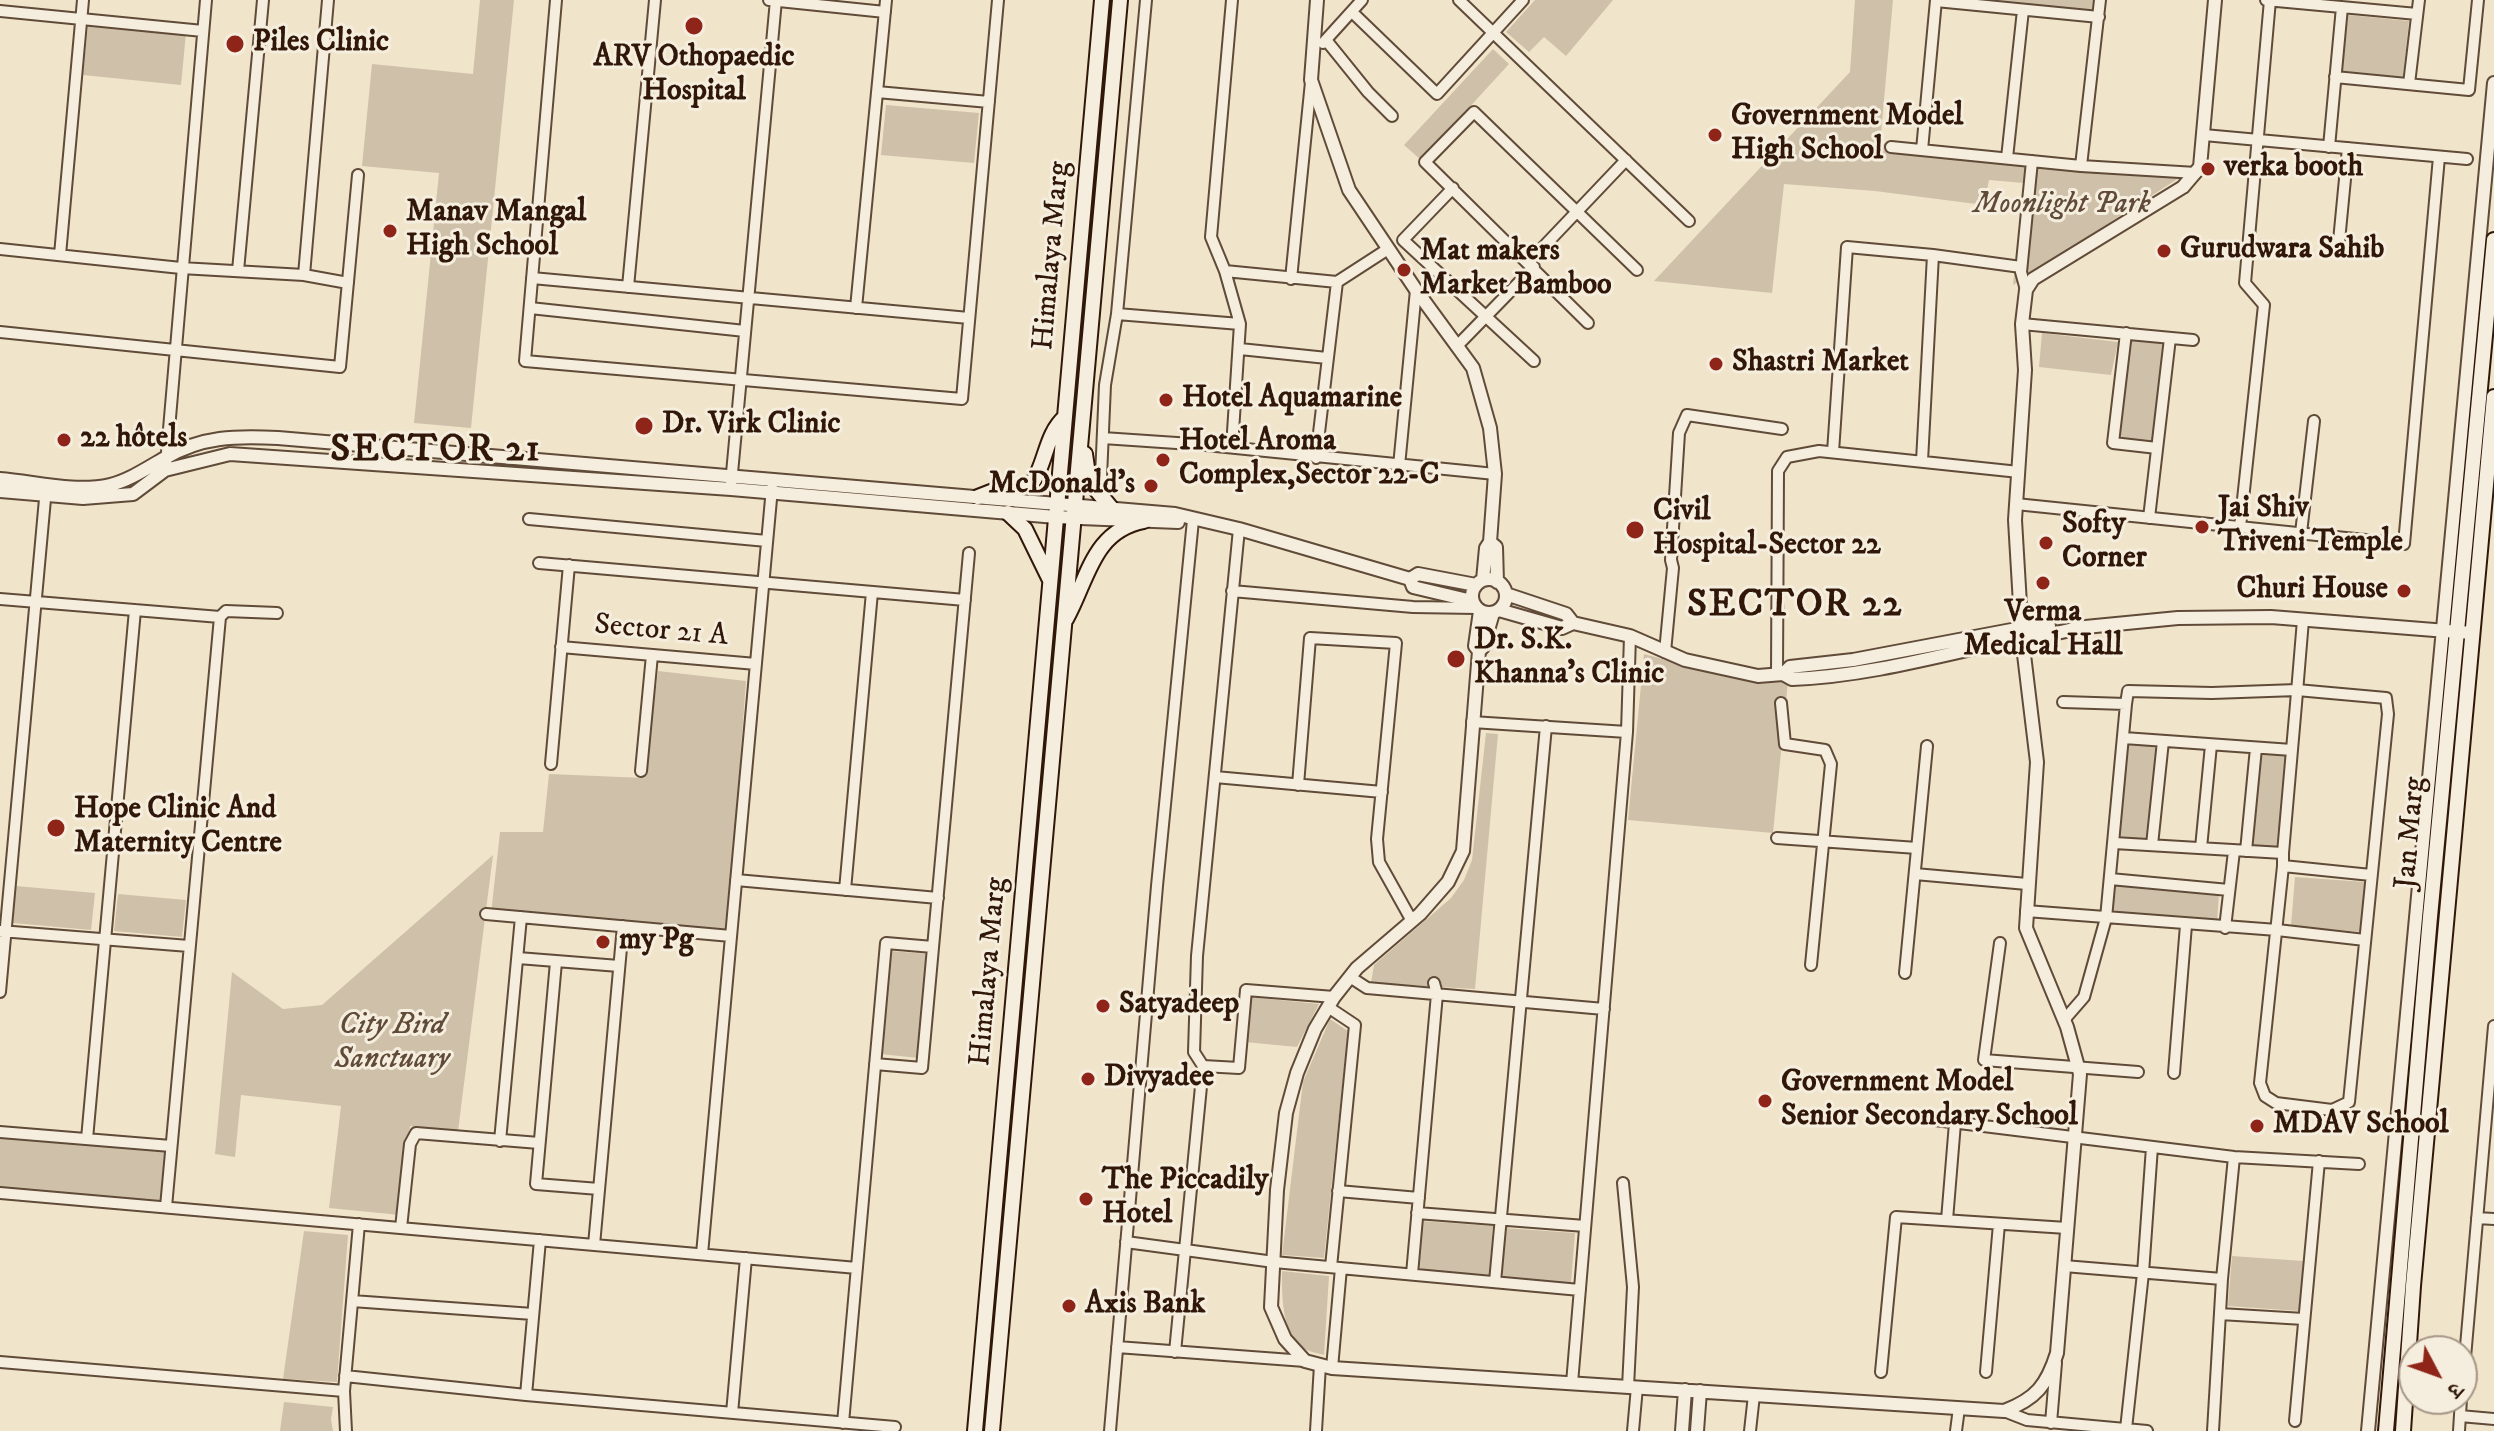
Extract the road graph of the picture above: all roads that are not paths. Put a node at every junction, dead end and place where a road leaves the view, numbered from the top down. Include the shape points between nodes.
1 (83, 0) edge
2 (206, 0) edge
3 (263, 0) edge
4 (328, 0) edge
5 (556, 0) edge
6 (655, 0) edge
7 (769, 0) edge
8 (776, 0) edge
9 (886, 0) edge
10 (998, 0) edge
11 (1102, 0) edge
12 (1120, 0) edge
13 (1146, 0) edge
14 (1232, 0) edge
15 (1317, 0) edge
16 (1362, 0) edge
17 (1459, 0) edge
18 (1523, 0) edge
19 (1936, 0) edge
20 (2100, 0) edge
21 (2215, 0) edge
22 (2268, 0) edge
23 (2419, 0) edge
24 (2478, 0) edge
25 (2342, 7) junction
26 (2023, 10) junction
27 (0, 11) edge
28 (885, 12) junction
29 (1352, 12) junction
30 (2417, 14) junction
31 (2099, 17) junction
32 (81, 18) junction
33 (203, 31) junction
34 (1493, 33) junction
35 (1326, 40) junction
36 (1313, 55) junction
37 (2335, 77) junction
38 (1311, 80) junction
39 (2494, 83) edge
40 (2409, 84) junction
41 (877, 92) junction
42 (989, 102) junction
43 (1392, 116) dead end
44 (2204, 135) junction
45 (2258, 140) junction
46 (1891, 147) dead end
47 (2329, 147) junction
48 (2348, 148) junction
49 (1922, 150) junction
50 (2439, 157) junction
51 (2007, 158) junction
52 (2467, 159) dead end
53 (1626, 160) junction
54 (2032, 161) junction
55 (2081, 166) junction
56 (2196, 173) junction
57 (358, 175) dead end
58 (1453, 188) junction
59 (1577, 212) junction
60 (1689, 221) dead end
61 (2494, 240) edge
62 (2339, 241) dead end
63 (0, 249) edge
64 (1388, 249) junction
65 (60, 255) junction
66 (1933, 255) junction
67 (1531, 264) junction
68 (2021, 267) junction
69 (181, 268) junction
70 (1637, 270) dead end
71 (238, 271) junction
72 (1225, 271) junction
73 (304, 275) junction
74 (532, 278) junction
75 (1291, 279) junction
76 (1337, 282) junction
77 (348, 283) junction
78 (628, 287) junction
79 (1416, 290) junction
80 (2026, 290) junction
81 (748, 298) junction
82 (530, 308) junction
83 (856, 308) junction
84 (1117, 314) junction
85 (1486, 316) junction
86 (969, 318) junction
87 (1588, 323) dead end
88 (1240, 324) junction
89 (2022, 324) junction
90 (745, 331) junction
91 (0, 332) edge
92 (2126, 333) junction
93 (2170, 338) junction
94 (2193, 340) dead end
95 (1457, 346) junction
96 (1240, 349) junction
97 (174, 352) junction
98 (1327, 358) junction
99 (1534, 361) dead end
100 (740, 379) junction
101 (1085, 390) junction
102 (1104, 392) junction
103 (2494, 397) edge
104 (1065, 417) junction
105 (2314, 421) dead end
106 (1782, 429) dead end
107 (1081, 431) junction
108 (1103, 438) junction
109 (1232, 447) junction
110 (2157, 448) junction
111 (1833, 452) junction
112 (1316, 458) junction
113 (1922, 461) junction
114 (166, 464) junction
115 (1399, 466) junction
116 (2019, 472) junction
117 (1495, 474) junction
118 (1101, 477) dead end
119 (0, 479) edge
120 (731, 482) junction
121 (2484, 484) edge
122 (772, 486) junction
123 (46, 489) junction
124 (0, 491) edge
125 (978, 497) junction
126 (2016, 504) junction
127 (1112, 509) junction
128 (1057, 510) junction
129 (1074, 512) junction
130 (1008, 513) junction
131 (2149, 518) junction
132 (529, 519) dead end
133 (1193, 520) junction
134 (1144, 521) junction
135 (2240, 527) junction
136 (1239, 529) junction
137 (2301, 533) junction
138 (767, 541) junction
139 (1490, 542) junction
140 (969, 553) dead end
141 (539, 563) dead end
142 (569, 565) junction
143 (1410, 579) junction
144 (1051, 580) junction
145 (764, 582) junction
146 (1497, 582) junction
147 (1480, 583) junction
148 (1232, 591) junction
149 (872, 592) junction
150 (1506, 594) junction
151 (0, 599) edge
152 (965, 600) junction
153 (36, 602) junction
154 (1476, 607) junction
155 (135, 610) junction
156 (1496, 611) junction
157 (277, 613) dead end
158 (220, 617) junction
159 (2303, 620) junction
160 (1573, 623) junction
161 (1063, 625) junction
162 (2457, 632) junction
163 (2022, 633) junction
164 (1630, 636) junction
165 (561, 647) junction
166 (1479, 651) junction
167 (1665, 652) junction
168 (652, 655) junction
169 (756, 664) junction
170 (1780, 674) junction
171 (2297, 690) junction
172 (2063, 702) dead end
173 (1781, 703) dead end
174 (2126, 704) junction
175 (1472, 722) junction
176 (1546, 726) junction
177 (1627, 732) junction
178 (2124, 738) junction
179 (2163, 741) junction
180 (2211, 745) junction
181 (1927, 746) dead end
182 (2256, 748) junction
183 (2292, 750) junction
184 (551, 764) dead end
185 (641, 771) dead end
186 (1215, 777) junction
187 (1298, 785) junction
188 (1382, 792) junction
189 (1777, 838) dead end
190 (1823, 841) junction
191 (2114, 843) junction
192 (2152, 845) junction
193 (1917, 848) junction
194 (2201, 848) junction
195 (2234, 851) junction
196 (2246, 851) junction
197 (2283, 853) junction
198 (2283, 866) junction
199 (1915, 874) junction
200 (2371, 875) junction
201 (2110, 879) junction
202 (736, 880) junction
203 (2027, 884) junction
204 (845, 890) junction
205 (2229, 890) junction
206 (938, 898) junction
207 (2026, 911) junction
208 (486, 914) dead end
209 (521, 917) junction
210 (2106, 918) junction
211 (1412, 921) junction
212 (2186, 925) junction
213 (623, 926) junction
214 (2225, 928) junction
215 (2277, 930) junction
216 (3, 931) edge
217 (731, 936) junction
218 (105, 939) junction
219 (2365, 940) junction
220 (2000, 943) dead end
221 (189, 946) junction
222 (933, 947) junction
223 (518, 958) junction
224 (556, 962) junction
225 (1811, 965) dead end
226 (619, 966) junction
227 (1905, 973) dead end
228 (1350, 977) junction
229 (1434, 983) dead end
230 (0, 992) edge
231 (1437, 994) junction
232 (1331, 1002) junction
233 (1520, 1002) junction
234 (1604, 1009) junction
235 (2064, 1020) junction
236 (2494, 1026) edge
237 (2493, 1045) edge
238 (875, 1064) junction
239 (1203, 1066) junction
240 (2078, 1069) junction
241 (2138, 1072) dead end
242 (2174, 1073) dead end
243 (1927, 1119) dead end
244 (1955, 1123) junction
245 (2490, 1129) edge
246 (0, 1132) edge
247 (2075, 1137) junction
248 (87, 1139) junction
249 (500, 1141) junction
250 (539, 1143) junction
251 (171, 1146) junction
252 (2152, 1147) junction
253 (2234, 1157) junction
254 (2319, 1161) junction
255 (2359, 1164) dead end
256 (1623, 1183) dead end
257 (599, 1189) junction
258 (1338, 1191) junction
259 (0, 1193) edge
260 (1419, 1198) junction
261 (166, 1207) junction
262 (1417, 1213) junction
263 (2477, 1218) junction
264 (2494, 1219) edge
265 (1500, 1220) junction
266 (1947, 1220) junction
267 (359, 1224) junction
268 (1999, 1224) junction
269 (1585, 1226) junction
270 (401, 1228) junction
271 (2067, 1228) junction
272 (540, 1240) junction
273 (1126, 1242) junction
274 (594, 1245) junction
275 (1185, 1251) junction
276 (702, 1254) junction
277 (746, 1258) junction
278 (1274, 1262) junction
279 (2064, 1266) junction
280 (857, 1268) junction
281 (1336, 1268) junction
282 (2143, 1273) junction
283 (1412, 1274) junction
284 (2222, 1279) junction
285 (1495, 1282) junction
286 (1580, 1290) junction
287 (352, 1301) junction
288 (533, 1314) junction
289 (2220, 1314) junction
290 (2304, 1319) junction
291 (2467, 1335) edge
292 (1117, 1347) junction
293 (1175, 1352) junction
294 (2057, 1353) junction
295 (1305, 1361) junction
296 (0, 1362) edge
297 (1326, 1366) junction
298 (1881, 1372) dead end
299 (1986, 1372) dead end
300 (345, 1376) junction
301 (1572, 1383) junction
302 (1633, 1387) junction
303 (1685, 1390) junction
304 (344, 1391) junction
305 (1700, 1391) junction
306 (526, 1395) junction
307 (1754, 1395) junction
308 (1959, 1408) junction
309 (2004, 1411) junction
310 (732, 1413) junction
311 (2460, 1416) joint
312 (2494, 1419) edge
313 (2295, 1421) dead end
314 (843, 1423) junction
315 (2051, 1423) junction
316 (895, 1427) dead end
317 (2131, 1430) edge
318 (346, 1431) edge
319 (975, 1431) edge
320 (992, 1431) edge
321 (1110, 1431) edge
322 (1316, 1431) edge
323 (1633, 1431) edge
324 (1682, 1431) edge
325 (1697, 1431) edge
326 (1750, 1431) edge
327 (1956, 1431) edge
328 (2147, 1431) edge
329 (2213, 1431) edge
330 (2368, 1431) edge
331 (2386, 1431) edge
332 (2403, 1431) edge
333 (2459, 1431) edge

1 - 32 street
2 - 33 street
3 - 71 street
4 - 73 street
5 - 74 street
6 - 78 street
7 - 8 street
8 - 28 street
8 - 81 street
9 - 28 street
10 - 42 street
11 - 104 main road, Himalaya Marg
12 - 101 main road, Himalaya Marg
13 - 84 street
14 - 72 street via 1211,237
15 - 36 street
16 - 29 street
17 - 34 street
18 - 34 street
19 - 26 street
19 - 49 street
20 - 31 street
21 - 44 street
22 - 25 street
22 - 45 street
23 - 30 street
24 - 40 street via 2469,90
25 - 30 street
25 - 37 street
26 - 31 street
26 - 51 street
27 - 32 street
28 - 41 street
29 - 34 street via 1437,94
29 - 35 street
30 - 40 street
31 - 55 street
32 - 33 street
32 - 65 street
33 - 69 street
34 - 53 street
35 - 36 street
35 - 43 street
36 - 38 street
37 - 40 street
37 - 47 street
38 - 64 street via 1349,190
38 - 75 street
39 - 162 street
41 - 42 street
41 - 83 street
42 - 86 street
44 - 45 street
44 - 56 street
45 - 47 street
45 - 135 street via 2245,283 2264,305
46 - 49 street
47 - 48 street
48 - 50 street
48 - 62 street
49 - 51 street
50 - 52 street
50 - 137 street via 2404,544
51 - 54 street
53 - 59 street
53 - 60 street
54 - 55 street
54 - 68 street
55 - 56 street
56 - 80 street via 2183,187 2033,279
57 - 77 street
58 - 59 street via 1425,162 1474,112
58 - 67 street
58 - 85 street via 1403,240
59 - 67 street
59 - 70 street
61 - 121 main road, Jan Marg
63 - 65 street
64 - 76 street
64 - 79 street
65 - 69 street
66 - 68 street
66 - 111 street via 1847,247
66 - 113 street
67 - 85 street
67 - 87 street
68 - 80 street
69 - 71 street
69 - 97 street
71 - 73 street
72 - 75 street
72 - 88 street
73 - 77 street
74 - 78 street
74 - 82 street
75 - 76 street
76 - 98 street
77 - 97 street via 340,367
78 - 81 street
79 - 95 street
79 - 115 street
80 - 89 street
81 - 83 street
81 - 90 street
82 - 90 street
82 - 100 street via 525,361
83 - 86 street
84 - 88 street
84 - 102 street
85 - 95 street
85 - 99 street
86 - 100 street via 962,399
88 - 96 street
89 - 92 street
89 - 116 street
90 - 100 street
91 - 97 street
92 - 93 street
92 - 110 street via 2113,443
93 - 94 street
93 - 110 street
95 - 117 street via 1473,368 1490,428
96 - 98 street
96 - 109 street
97 - 114 street
98 - 112 street
100 - 120 street
101 - 102 street, Himalaya Marg
101 - 107 main road, Himalaya Marg
102 - 108 street
103 - 121 main road, Jan Marg
104 - 125 main road via 1053,428 1040,474 1029,487
104 - 128 main road, Himalaya Marg
105 - 137 street
106 - 167 street via 1687,415 1679,433
107 - 127 main road via 1089,481
107 - 129 main road, Himalaya Marg
108 - 109 street
108 - 118 street
109 - 112 street
110 - 131 street
111 - 113 street
111 - 170 street via 1787,457 1778,471
112 - 115 street
113 - 116 street
114 - 120 street via 230,454
114 - 120 street via 196,443 235,436
114 - 123 street via 112,485
115 - 117 street
116 - 126 street
117 - 139 street
119 - 123 street
120 - 122 street
121 - 162 main road, Jan Marg
122 - 125 street
122 - 130 street
122 - 138 street
123 - 124 street
123 - 153 street
125 - 128 street
126 - 131 street
126 - 163 street
127 - 129 street
127 - 133 street
128 - 129 street
128 - 130 street
128 - 144 main road, Himalaya Marg
129 - 134 street
129 - 161 main road, Himalaya Marg
130 - 144 main road via 1025,529
131 - 135 street
132 - 138 street
133 - 134 street
133 - 136 street
133 - 273 street
134 - 161 main road via 1121,527 1101,548
135 - 137 street
136 - 143 street
136 - 148 street
138 - 145 street
139 - 146 street via 1496,547
139 - 147 street
140 - 152 street
141 - 142 street
142 - 145 street
142 - 165 street
143 - 147 street via 1418,574
143 - 154 street via 1413,587
144 - 319 main road, Himalaya Marg
145 - 149 street
145 - 169 street
146 - 147 street
146 - 150 street
147 - 154 street
148 - 154 street via 1413,607
148 - 186 street
149 - 152 street
149 - 204 street
150 - 156 street
150 - 160 street via 1566,614
151 - 153 street
152 - 206 street
153 - 155 street
153 - 216 street
154 - 156 street
154 - 166 street
155 - 158 street
155 - 218 street
156 - 160 street via 1562,628
156 - 166 street
157 - 158 street via 226,611
158 - 221 street
159 - 162 street
159 - 163 street via 2178,618 2075,628 2067,624
159 - 171 street
160 - 164 street
161 - 320 main road, Himalaya Marg
162 - 330 street
162 - 331 main road, Jan Marg
162 - 332 main road, Jan Marg
163 - 170 street via 1790,667
163 - 203 street via 2037,762
164 - 167 street
164 - 177 street
165 - 168 street, Sector 21 A
165 - 184 street
166 - 175 street
167 - 170 street via 1758,676
168 - 169 street, Sector 21 A
168 - 185 street
169 - 202 street
171 - 174 street via 2128,691
171 - 183 street
171 - 200 street via 2386,698
172 - 174 street
173 - 190 street via 1785,744 1825,750 1831,764
174 - 178 street
175 - 176 street
175 - 211 street via 1463,851 1448,882
176 - 177 street
176 - 233 street
177 - 234 street
178 - 179 street
178 - 191 street
179 - 180 street
179 - 192 street
180 - 182 street
180 - 194 street
181 - 193 street
182 - 183 street
182 - 196 street
183 - 197 street
186 - 187 street
186 - 239 street via 1197,956 1194,1052
187 - 188 street
187 - 188 street via 1310,638 1396,643
188 - 211 street via 1379,862
189 - 190 street
190 - 193 street
190 - 225 street
191 - 192 street
191 - 201 street
192 - 194 street
193 - 199 street
194 - 195 street
195 - 196 street
195 - 205 street
196 - 197 street
197 - 198 street
198 - 200 street
198 - 215 street
199 - 203 street
199 - 227 street
200 - 219 street
201 - 205 street
201 - 210 street
202 - 204 street
202 - 217 street
203 - 207 street
204 - 206 street
205 - 214 street
206 - 222 street
207 - 210 street
207 - 235 street via 2026,928
208 - 209 street
209 - 213 street
209 - 223 street
210 - 212 street
210 - 235 street via 2084,997
211 - 228 street
212 - 214 street
212 - 242 street
213 - 217 street
213 - 226 street
214 - 215 street
215 - 219 street
215 - 219 street via 2260,1083 2265,1096 2276,1103 2332,1110 2349,1102
216 - 218 street
216 - 230 street
217 - 276 street
218 - 221 street
218 - 248 street
220 - 240 street via 1984,1060
221 - 251 street
222 - 238 street via 922,1068
222 - 238 street via 886,943
223 - 224 street
223 - 249 street
224 - 226 street
224 - 250 street
226 - 257 street
228 - 231 street via 1367,988
228 - 232 street
229 - 231 street
231 - 233 street
231 - 260 street
232 - 239 street via 1246,990 1239,1068
232 - 258 street via 1355,1025
232 - 278 street via 1297,1073 1286,1113
233 - 234 street
233 - 265 street
234 - 269 street
235 - 240 street
236 - 237 street
237 - 245 street
238 - 280 street
239 - 275 street
240 - 241 street
240 - 247 street
243 - 244 street
244 - 247 street
244 - 266 street
245 - 263 street
246 - 248 street
247 - 252 street
247 - 271 street
248 - 251 street
249 - 250 street
249 - 270 street via 416,1133 410,1144
250 - 257 street via 536,1184
251 - 261 street
252 - 253 street
252 - 282 street
253 - 254 street
253 - 284 street
254 - 255 street
254 - 290 street
256 - 302 street via 1633,1287
257 - 274 street
258 - 260 street
258 - 281 street
259 - 261 street
260 - 262 street
261 - 267 street
262 - 265 street
262 - 283 street
263 - 264 street
263 - 291 street
265 - 269 street
265 - 285 street
266 - 268 street
266 - 298 street via 1896,1217
267 - 270 street
267 - 287 street
268 - 271 street
268 - 299 street
269 - 286 street
270 - 272 street
271 - 279 street
272 - 274 street
272 - 288 street
273 - 275 street
273 - 292 street
274 - 276 street
275 - 278 street
275 - 293 street
276 - 277 street
277 - 280 street
277 - 310 street
278 - 281 street
278 - 295 street via 1271,1307 1285,1339
279 - 282 street
279 - 294 street
280 - 314 street
281 - 283 street
281 - 297 street
282 - 284 street
282 - 317 street
283 - 285 street
284 - 289 street
285 - 286 street
286 - 301 street
287 - 288 street
287 - 300 street
288 - 306 street
289 - 290 street
289 - 329 street
290 - 313 street
292 - 293 street
292 - 321 street
293 - 295 street
294 - 309 street via 2040,1389 2025,1403
294 - 315 street
295 - 297 street
296 - 304 street
297 - 301 street
297 - 322 street
300 - 304 street
300 - 306 street
301 - 302 street
302 - 303 street
302 - 323 street
303 - 305 street
303 - 324 street
304 - 318 street
305 - 307 street
305 - 325 street
306 - 310 street
307 - 308 street
307 - 326 street
308 - 309 street
308 - 327 street
309 - 315 street
310 - 314 street
311 - 312 street
311 - 333 street
314 - 316 street
315 - 317 street
317 - 328 street

